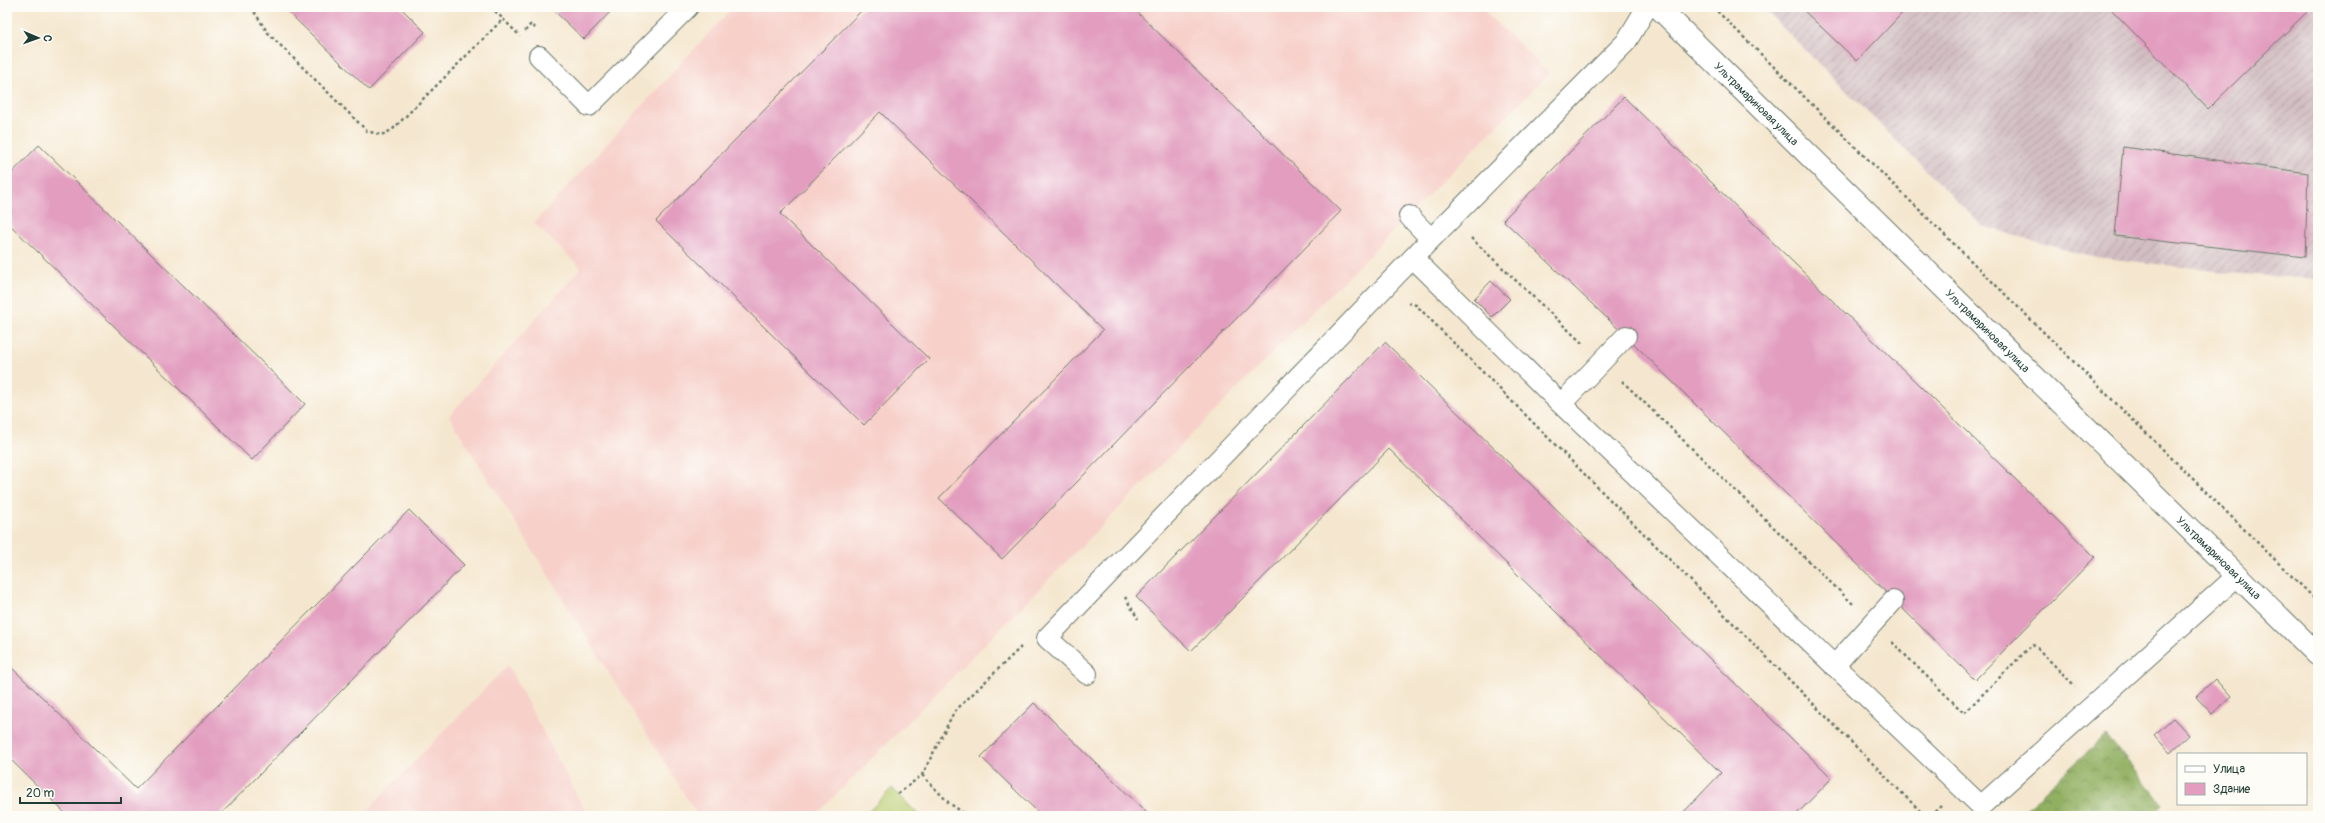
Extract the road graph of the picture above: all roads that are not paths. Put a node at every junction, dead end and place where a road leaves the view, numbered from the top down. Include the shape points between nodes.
1 (688, 7) edge
2 (1647, 7) edge
3 (1658, 7) edge
4 (540, 56) road end
5 (1409, 216) dead end
6 (1431, 239) junction
7 (1413, 258) junction
8 (1626, 336) dead end
9 (1561, 404) junction
10 (2237, 576) junction
11 (1894, 601) dead end
12 (2318, 655) edge
13 (1834, 666) junction
14 (1087, 674) dead end
15 (1975, 811) edge

1 - 4 lane via 589,106
2 - 6 lane via 1626,42
3 - 10 street, Ультрамариновая улица
5 - 6 lane
6 - 7 lane
7 - 9 lane
7 - 14 lane via 1047,638
8 - 9 lane
9 - 13 lane
10 - 12 street, Ультрамариновая улица
10 - 15 lane
11 - 13 lane
13 - 15 lane

